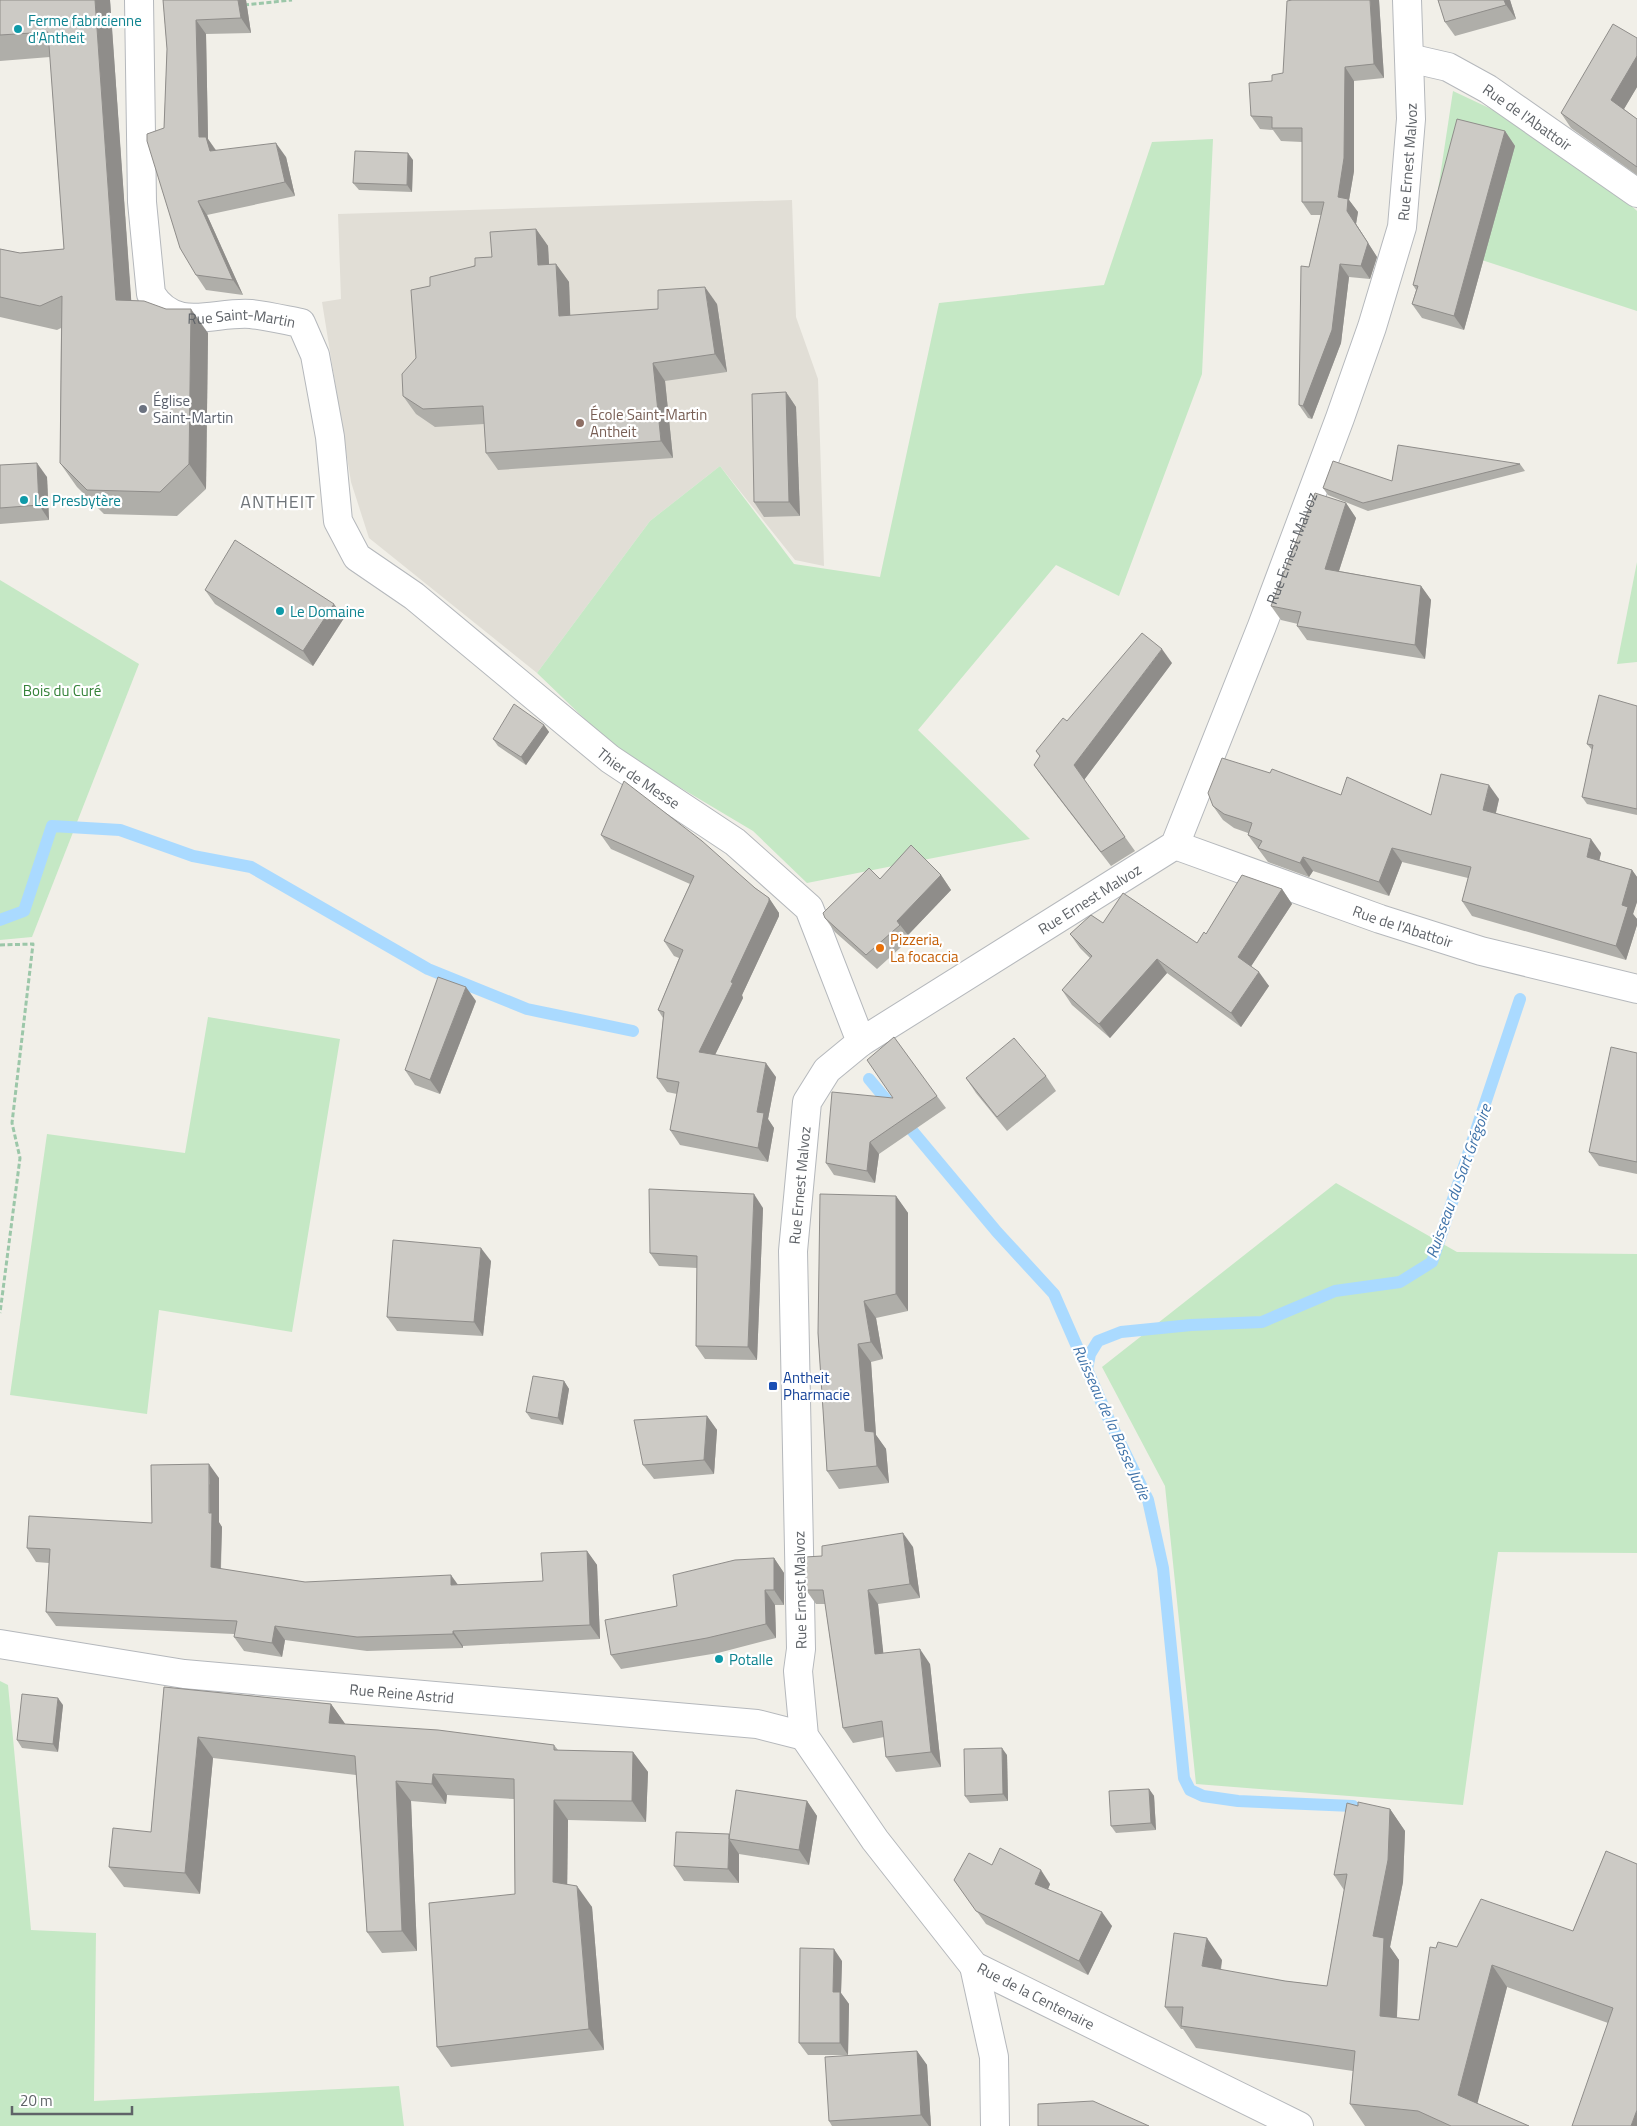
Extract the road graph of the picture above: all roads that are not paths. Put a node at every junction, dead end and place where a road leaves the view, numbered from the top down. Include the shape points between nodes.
1 (138, 0) edge
2 (1407, 0) edge
3 (1409, 58) junction
4 (1637, 194) edge
5 (357, 557) joint
6 (1175, 844) junction
7 (1637, 989) edge
8 (861, 1042) junction
9 (0, 1644) edge
10 (804, 1736) junction
11 (974, 1966) junction
12 (995, 2126) edge
13 (1300, 2126) edge

1 - 5 street, Rue Saint-Martin via 142,202 151,294 159,306 169,312 193,319 250,314 301,323 315,356 330,437 338,520
2 - 3 street, Rue Ernest Malvoz
3 - 4 street, Rue de l'Abattoir via 1448,67 1488,88
3 - 6 street, Rue Ernest Malvoz via 1411,118 1402,227 1375,318 1262,626
5 - 8 street, Thier de Messe via 414,596 610,760 735,842 809,908
6 - 7 street, Rue de l'Abattoir via 1380,919 1481,951
6 - 8 street, Rue Ernest Malvoz
8 - 10 street, Rue Ernest Malvoz via 827,1070 807,1102 793,1251 801,1649 798,1671
9 - 10 street, Rue Reine Astrid via 184,1674 757,1724
10 - 11 street, Rue de la Centenaire via 875,1840
11 - 12 street via 994,2057
11 - 13 street, Rue de la Centenaire

